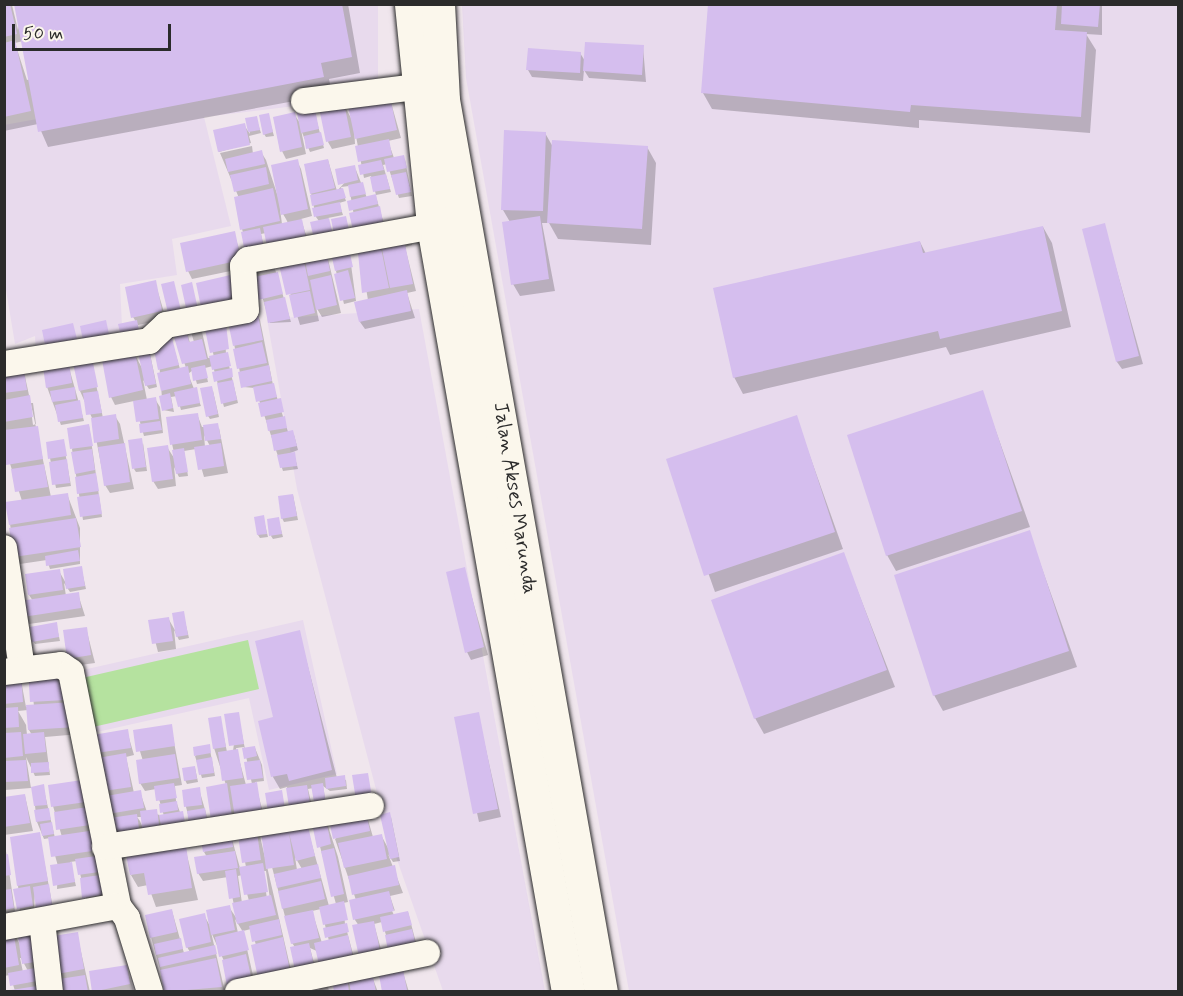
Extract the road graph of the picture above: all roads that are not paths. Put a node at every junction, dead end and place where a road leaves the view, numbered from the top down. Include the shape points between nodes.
1 (411, 4) edge
2 (438, 4) edge
3 (416, 87) junction
4 (304, 101) dead end
5 (433, 226) junction
6 (4, 364) edge
7 (4, 548) edge
8 (13, 670) edge
9 (371, 806) dead end
10 (105, 847) junction
11 (122, 912) junction
12 (42, 921) junction
13 (4, 927) edge
14 (427, 953) dead end
15 (50, 992) edge
16 (150, 992) edge
17 (238, 992) edge
18 (568, 992) edge
19 (601, 992) edge

1 - 3 main road, Jalan Akses Marunda
2 - 19 main road, Jalan Akses Marunda via 443,100
3 - 4 street
3 - 5 main road, Jalan Akses Marunda
5 - 6 street via 248,260 243,266 246,310 166,325 149,341
5 - 18 main road, Jalan Akses Marunda
7 - 8 street
8 - 10 street via 62,665 71,672
9 - 10 street
10 - 11 street
11 - 12 street
11 - 16 street
12 - 13 street
12 - 15 street
14 - 17 street

